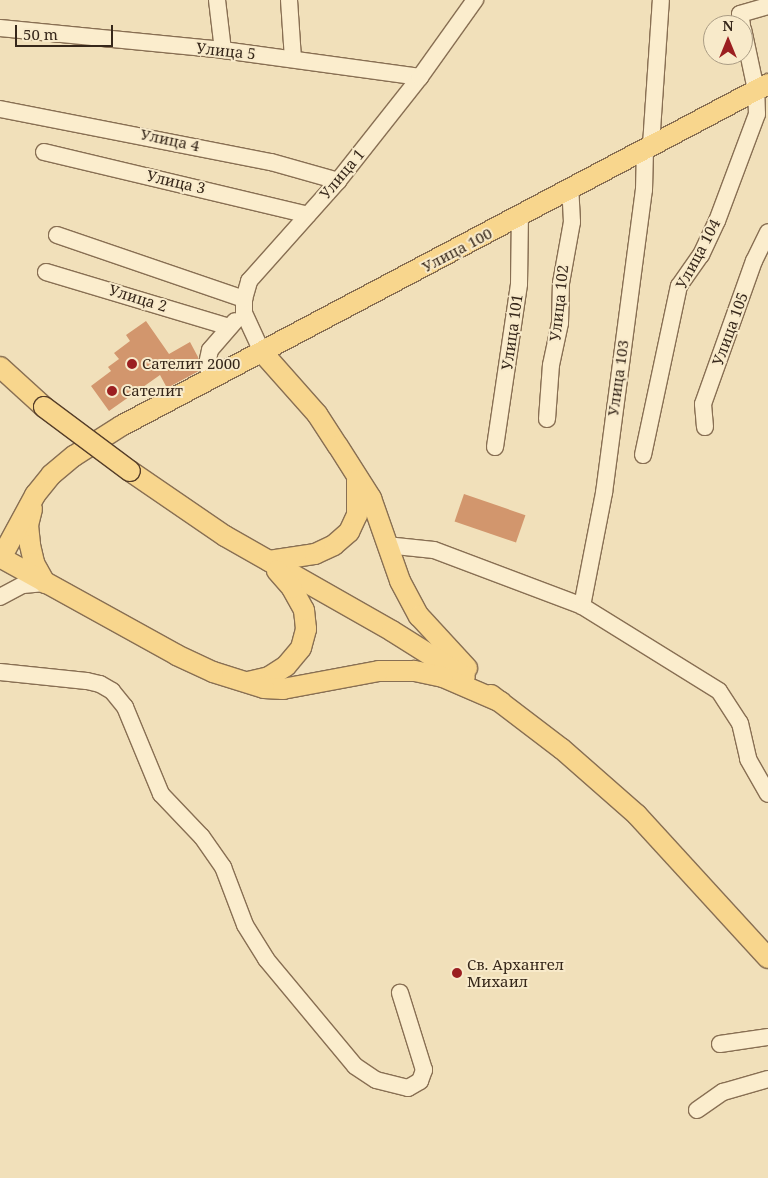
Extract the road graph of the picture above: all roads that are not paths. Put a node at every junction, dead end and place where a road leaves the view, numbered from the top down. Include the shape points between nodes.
1 (217, 0) edge
2 (289, 0) edge
3 (475, 0) edge
4 (661, 0) edge
5 (768, 6) edge
6 (740, 15) edge
7 (0, 28) edge
8 (223, 50) junction
9 (293, 58) junction
10 (753, 60) edge
11 (420, 77) junction
12 (762, 87) edge
13 (0, 109) edge
14 (648, 147) junction
15 (44, 152) dead end
16 (338, 181) junction
17 (570, 187) junction
18 (308, 214) junction
19 (520, 216) junction
20 (768, 232) edge
21 (57, 235) dead end
22 (46, 272) dead end
23 (244, 306) junction
24 (229, 327) junction
25 (262, 352) junction
26 (0, 367) edge
27 (211, 378) junction
28 (547, 419) dead end
29 (705, 427) dead end
30 (495, 447) dead end
31 (643, 454) dead end
32 (357, 480) junction
33 (35, 495) junction
34 (386, 545) junction
35 (1, 560) edge
36 (269, 561) junction
37 (45, 583) junction
38 (0, 597) edge
39 (582, 606) junction
40 (0, 672) edge
41 (244, 683) junction
42 (501, 702) junction
43 (768, 794) edge
44 (768, 958) edge
45 (400, 993) dead end
46 (768, 1037) edge
47 (720, 1044) dead end
48 (768, 1079) edge
49 (697, 1110) dead end

1 - 8 street
2 - 9 street
3 - 11 street, Улица 1
4 - 14 street
5 - 6 street
7 - 8 street, Улица 5
8 - 9 street, Улица 5
9 - 11 street, Улица 5
10 - 12 street, Улица 104
11 - 16 street, Улица 1
12 - 14 main road, Улица 100
12 - 31 street, Улица 104 via 749,141 700,255 679,286
13 - 16 street, Улица 4 via 223,152
14 - 17 main road, Улица 100
14 - 39 street, Улица 103 via 604,493
15 - 18 street, Улица 3
16 - 18 street, Улица 1
17 - 19 main road, Улица 100
17 - 28 street, Улица 102 via 572,222 561,283 560,323 551,365
18 - 23 street, Улица 1 via 249,281
19 - 25 main road, Улица 100
19 - 30 street, Улица 101 via 519,284
20 - 29 street, Улица 105 via 754,261 703,404
21 - 23 street
22 - 24 street, Улица 2
23 - 24 street
23 - 25 street
24 - 27 street via 210,350 207,364
25 - 27 main road, Улица 100
25 - 32 main road via 316,414
26 - 36 main road, bridge via 44,407 177,506
27 - 33 main road, Улица 100 via 121,426 74,456 51,475
32 - 34 main road via 371,498
32 - 36 main road via 357,515 349,532 334,545 315,554
33 - 35 main road, Улица 100
33 - 37 main road via 28,525 30,545 34,563
34 - 39 street via 434,550
34 - 42 main road via 419,616
35 - 37 main road
36 - 41 main road via 292,588 304,610 306,629 301,648 286,666 269,677
36 - 42 main road via 439,659
37 - 38 street via 23,585
37 - 41 main road via 177,655
39 - 43 street via 719,691 740,723 748,759
40 - 45 street via 87,681 112,691 125,707 162,794 202,837 223,867 246,925 266,959 355,1066 376,1080 408,1088 420,1081 424,1070
41 - 42 main road via 283,689 379,671 414,671 443,677
42 - 44 main road via 562,749 637,815
46 - 47 street
48 - 49 street via 723,1092

